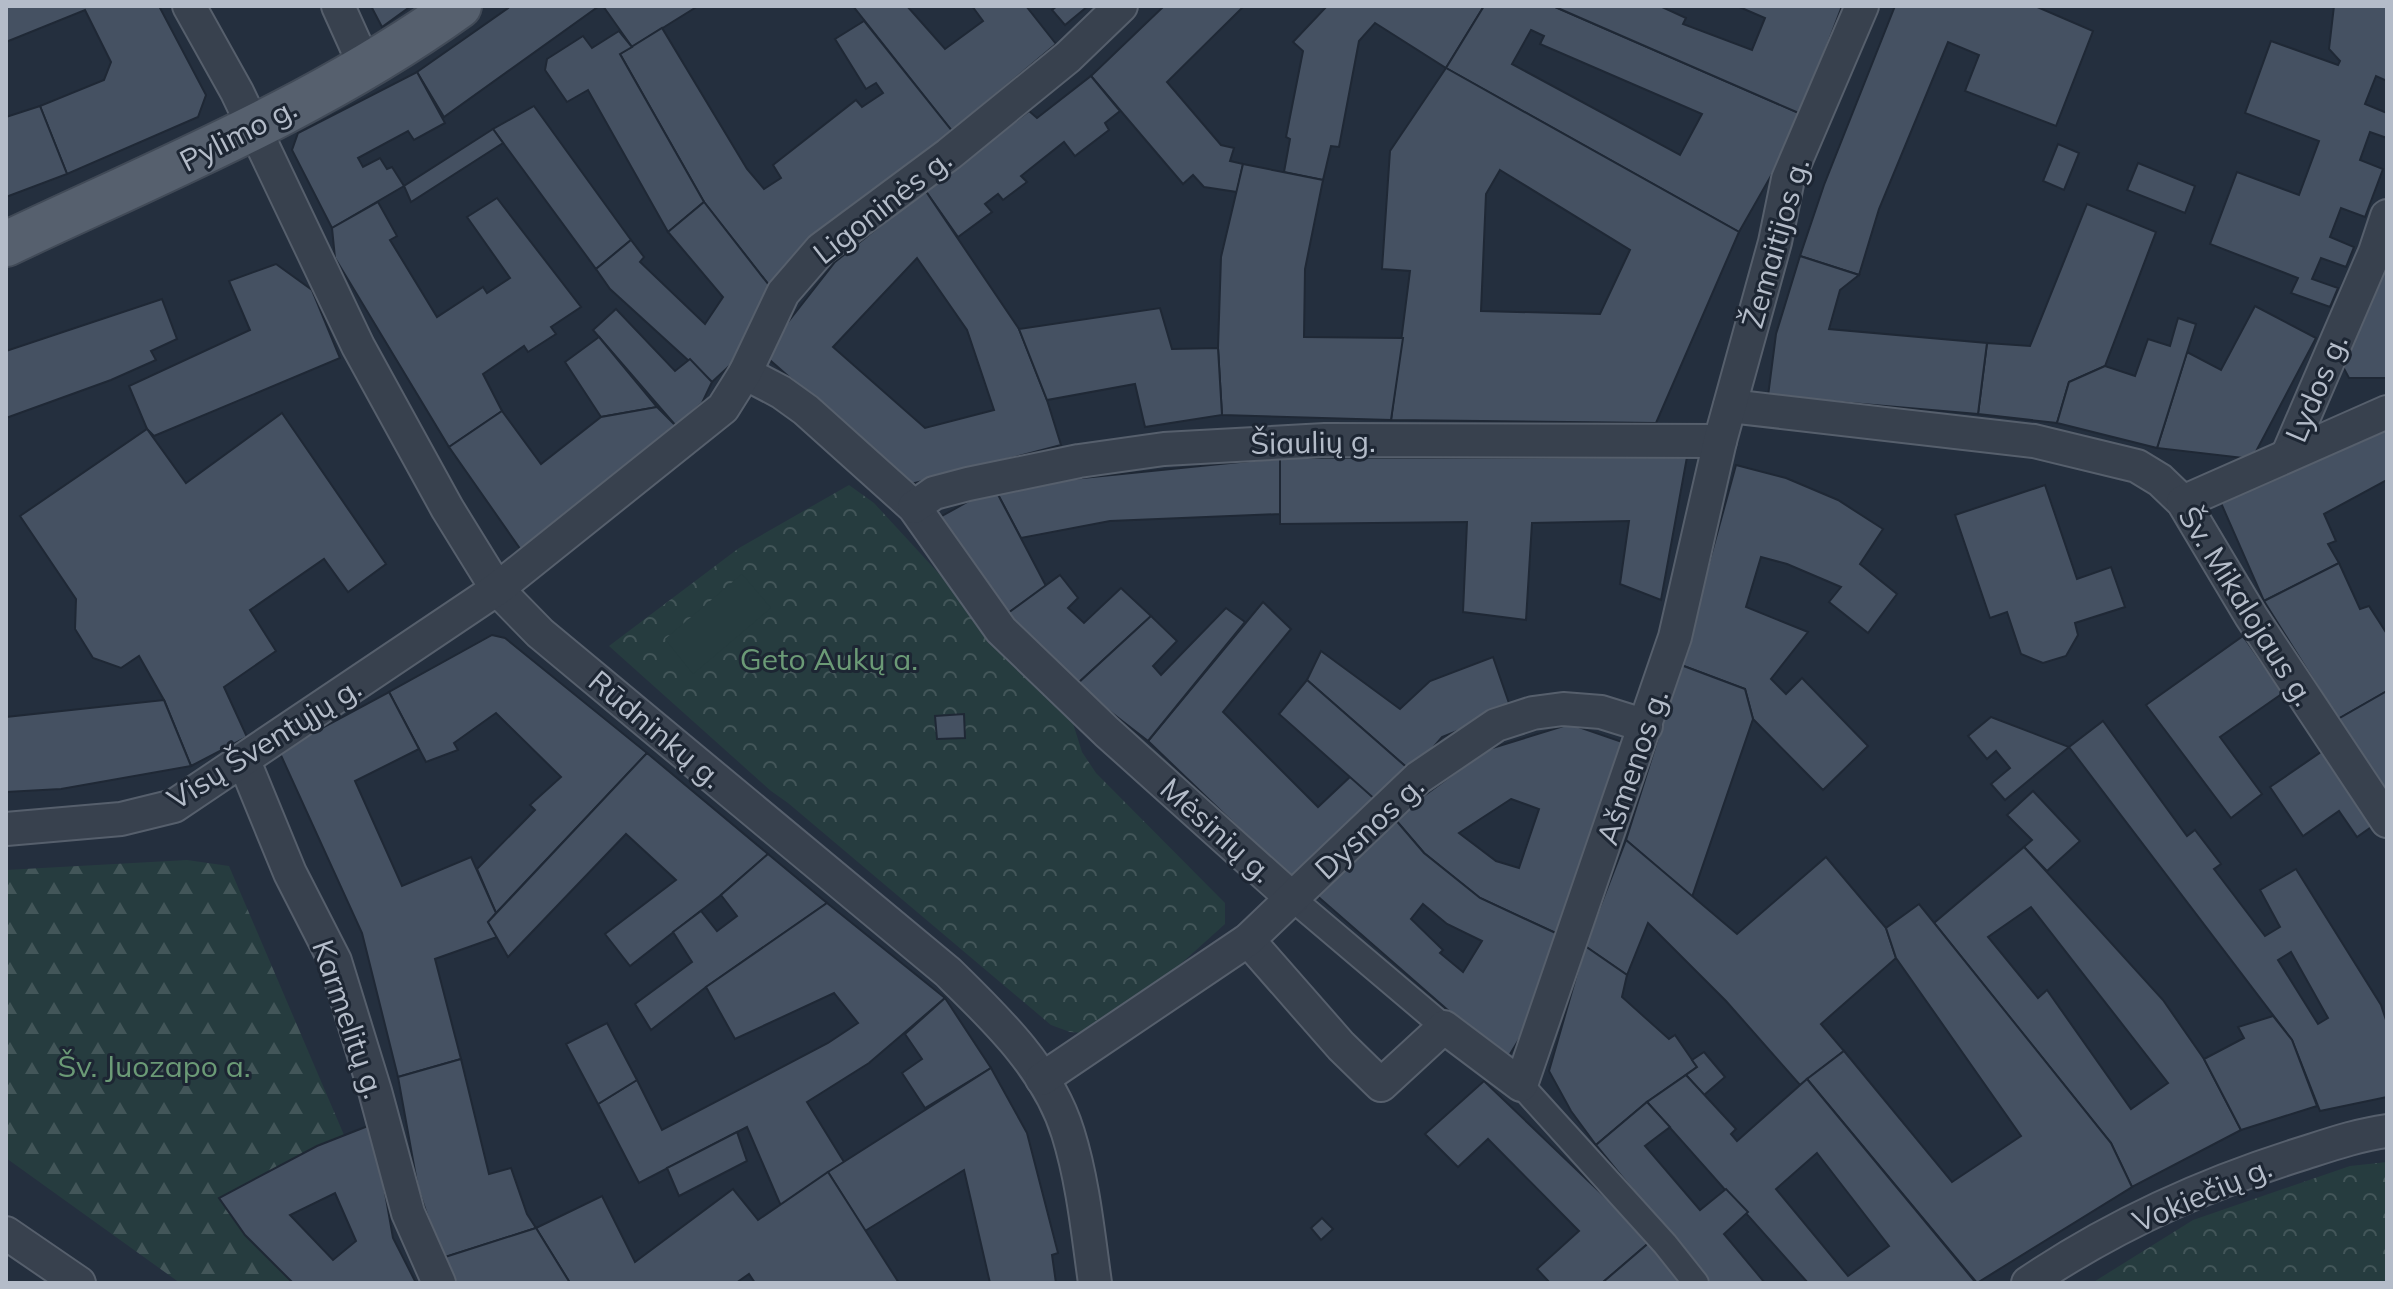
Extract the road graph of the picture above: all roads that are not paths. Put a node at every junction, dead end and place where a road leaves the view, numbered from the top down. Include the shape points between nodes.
1 (189, 6) edge
2 (338, 6) edge
3 (459, 6) edge
4 (1121, 6) edge
5 (1862, 6) edge
6 (366, 68) junction
7 (252, 127) junction
8 (2387, 216) edge
9 (6, 244) edge
10 (745, 373) junction
11 (1730, 406) junction
12 (2387, 412) edge
13 (1720, 441) junction
14 (2288, 454) junction
15 (2183, 502) junction
16 (914, 507) junction
17 (497, 589) junction
18 (1646, 726) junction
19 (244, 761) junction
20 (2387, 821) edge
21 (6, 829) edge
22 (1293, 899) junction
23 (1248, 940) junction
24 (1444, 1027) junction
25 (1042, 1079) junction
26 (1521, 1085) junction
27 (2387, 1131) edge
28 (6, 1233) edge
29 (79, 1283) edge
30 (439, 1283) edge
31 (1095, 1283) edge
32 (1696, 1283) edge
33 (2028, 1283) edge

1 - 7 street, Rūdninkų g.
2 - 6 street
3 - 6 main road, Pylimo g.
4 - 10 street, Ligoninės g. via 1068,57 949,154 821,249 783,293
5 - 11 street, Žemaitijos g. via 1788,179
6 - 7 main road, Pylimo g.
7 - 9 main road, Pylimo g.
7 - 17 street, Rūdninkų g. via 358,346
8 - 14 street, Lydos g.
10 - 16 street, Mėsinių g. via 806,410
10 - 17 street, Ligoninės g. via 723,408
11 - 13 street, Žemaitijos g.
11 - 15 street, Šv. Mikalojaus g. via 2034,441 2137,466
12 - 14 street
13 - 16 street, Šiaulių g. via 1325,440 1164,449 968,484 934,493
13 - 18 street, Ašmenos g. via 1675,637
14 - 15 street, Lydos g.
15 - 20 street, Šv. Mikalojaus g. via 2251,616
16 - 22 street, Mėsinių g. via 1001,630
17 - 19 street, Visų Šventųjų g.
17 - 25 street, Rūdninkų g. via 540,633 948,972 1002,1025
18 - 22 street, Dysnos g. via 1601,712 1563,709 1496,725 1418,778
18 - 26 street, Ašmenos g.
19 - 21 street, Visų Šventųjų g. via 174,806 121,819
19 - 30 street, Karmelitų g. via 290,873 335,961 408,1213
22 - 23 street, Dysnos g.
22 - 24 street, Mėsinių g.
23 - 24 street via 1381,1085
23 - 25 street, Dysnos g.
24 - 26 street, Mėsinių g.
25 - 31 street, Rūdninkų g. via 1067,1130 1081,1184
26 - 32 street, Mėsinių g.
27 - 33 street, Vokiečių g. via 2281,1160 2204,1189 2059,1261
28 - 29 street

